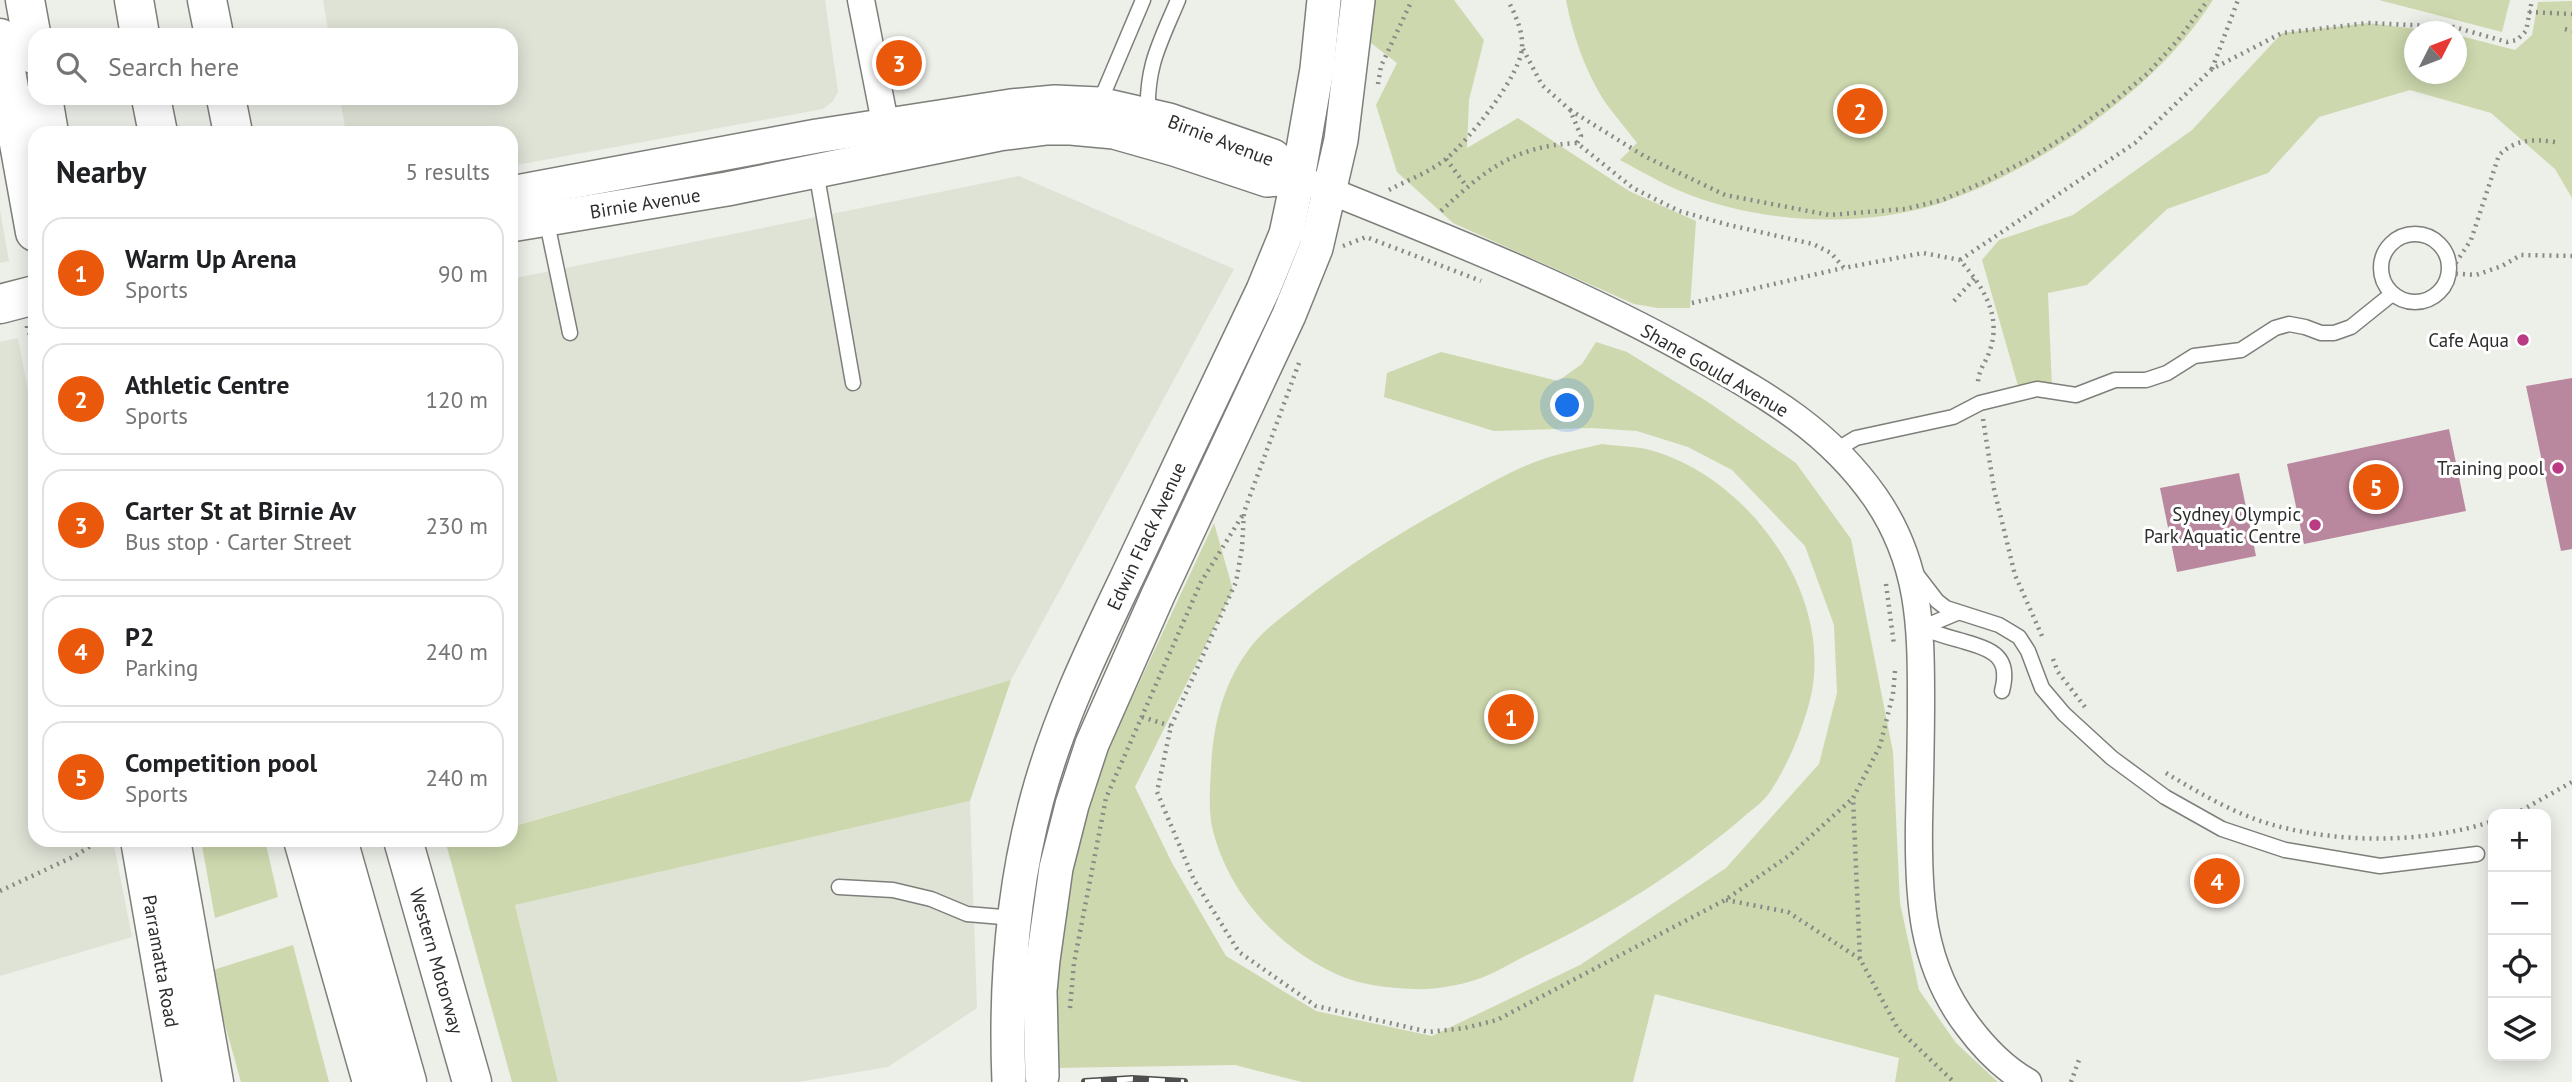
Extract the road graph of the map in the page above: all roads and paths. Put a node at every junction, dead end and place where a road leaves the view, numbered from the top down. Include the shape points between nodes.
1 (25, 0) edge
2 (134, 0) edge
3 (206, 0) edge
4 (861, 0) edge
5 (1143, 0) edge
6 (1178, 0) edge
7 (1324, 0) edge
8 (1357, 0) edge
9 (1412, 0) edge
10 (1508, 0) edge
11 (2208, 0) edge
12 (2238, 0) edge
13 (2532, 0) edge
14 (2529, 12) junction
15 (2572, 13) edge
16 (30, 28) edge
17 (139, 28) edge
18 (212, 28) edge
19 (2565, 29) dead end
20 (2572, 31) edge
21 (0, 38) edge
22 (1523, 49) junction
23 (2211, 69) junction
24 (1377, 89) dead end
25 (44, 105) edge
26 (152, 105) edge
27 (227, 105) edge
28 (1570, 110) junction
29 (1120, 114) junction
30 (48, 126) edge
31 (157, 126) edge
32 (232, 126) edge
33 (888, 141) junction
34 (2555, 142) dead end
35 (1577, 143) junction
36 (1446, 159) junction
37 (816, 171) junction
38 (1298, 178) junction
39 (1467, 187) junction
40 (1329, 190) junction
41 (1385, 192) dead end
42 (28, 193) edge
43 (536, 202) edge
44 (1438, 214) dead end
45 (518, 219) edge
46 (1342, 246) dead end
47 (2572, 256) edge
48 (1960, 260) junction
49 (1844, 268) junction
50 (2449, 273) junction
51 (1975, 278) junction
52 (1485, 283) dead end
53 (2392, 294) junction
54 (1954, 301) dead end
55 (1692, 303) dead end
56 (21, 308) edge
57 (28, 332) edge
58 (570, 333) dead end
59 (1300, 360) dead end
60 (853, 383) dead end
61 (1980, 403) junction
62 (1836, 450) junction
63 (1244, 512) junction
64 (1909, 565) junction
65 (1885, 577) dead end
66 (1957, 613) junction
67 (1921, 628) junction
68 (1896, 658) dead end
69 (1895, 670) dead end
70 (2002, 691) dead end
71 (2089, 712) dead end
72 (1141, 717) junction
73 (1171, 726) junction
74 (2158, 769) dead end
75 (2572, 782) edge
76 (1853, 798) junction
77 (2524, 809) edge
78 (2488, 822) edge
79 (89, 847) edge
80 (141, 847) edge
81 (173, 847) edge
82 (305, 847) edge
83 (340, 847) edge
84 (405, 847) edge
85 (2477, 854) dead end
86 (839, 887) dead end
87 (0, 891) edge
88 (1725, 900) junction
89 (1013, 918) junction
90 (1048, 922) junction
91 (1860, 959) junction
92 (1069, 1018) dead end
93 (2079, 1060) dead end
94 (1042, 1076) dead end
95 (182, 1082) edge
96 (214, 1082) edge
97 (372, 1082) edge
98 (407, 1082) edge
99 (472, 1082) edge
100 (1009, 1082) edge
101 (1954, 1082) edge
102 (2028, 1082) edge
103 (2071, 1082) edge

1 - 16 highway
2 - 17 highway
3 - 18 highway
4 - 33 street
5 - 29 lane
6 - 29 lane via 1150,66 1147,87
7 - 38 street, Edwin Flack Avenue
8 - 40 street, Edwin Flack Avenue via 1341,140
9 - 24 path via 1381,66
10 - 22 path
11 - 28 path via 2147,74 2075,130 1984,182 1905,209 1829,215 1724,195 1644,156
12 - 23 path
13 - 14 path
14 - 15 path
14 - 23 path via 2526,31 2507,42 2454,27 2368,23 2282,33
19 - 20 path
21 - 42 highway
22 - 28 path via 1542,85
22 - 36 path via 1488,113
23 - 48 path via 2135,144
25 - 30 highway
26 - 31 highway
27 - 32 highway
28 - 35 path via 1581,136
29 - 33 street, Birnie Avenue via 1071,128
29 - 38 street, Birnie Avenue via 1174,149 1267,180
33 - 37 street, Birnie Avenue
33 - 43 street, Birnie Avenue via 817,136
34 - 50 path via 2529,139 2499,155 2471,240
35 - 39 path via 1527,150 1495,165
35 - 49 path via 1633,188 1679,211 1813,244
36 - 39 path
36 - 41 path
37 - 43 street, Birnie Avenue via 727,190
37 - 60 lane
38 - 40 street, Shane Gould Avenue
38 - 89 street, Edwin Flack Avenue via 1286,234 1263,290 1056,738 1037,798
39 - 44 path
40 - 62 street, Shane Gould Avenue via 1599,304 1777,402
40 - 90 street, Edwin Flack Avenue via 1316,248 1289,315 1092,744 1056,868
43 - 45 street, Birnie Avenue
43 - 58 lane
46 - 52 path via 1366,237
47 - 50 path via 2521,255 2476,275
48 - 49 path via 1923,253
48 - 51 path
49 - 55 path
50 - 53 lane via 2446,284 2429,299 2407,302
50 - 53 lane via 2445,250 2437,242 2428,236 2405,234 2387,247 2382,257 2382,280
51 - 54 path
51 - 61 path via 1989,299 1993,316 1991,349 1977,377
53 - 61 lane via 2351,327 2334,332 2289,324 2241,350 2194,356 2146,380 2115,380 2076,395 2037,390
56 - 57 path
59 - 63 path
61 - 62 lane via 1953,417 1856,438
61 - 71 path via 2015,575 2059,672
62 - 64 street, Shane Gould Avenue via 1874,497
63 - 72 path via 1200,582
63 - 73 path via 1236,582
64 - 66 lane via 1937,601
64 - 67 street, Shane Gould Avenue
65 - 68 path
66 - 67 lane
66 - 85 lane via 1999,625 2020,637 2042,688 2064,714 2112,758 2165,797 2222,829 2285,850 2380,866
67 - 70 lane via 1986,647 1998,656 2005,669
67 - 102 street, Shane Gould Avenue via 1919,898 1926,939 1959,1015 1984,1048
69 - 76 path via 1880,746
72 - 73 path
72 - 92 path via 1106,798 1074,963
73 - 88 path via 1157,792 1194,880 1239,953 1316,1006 1429,1032 1497,1020
74 - 78 path via 2227,807 2276,826 2351,839 2437,834
75 - 77 path
76 - 88 path via 1790,855
76 - 91 path
79 - 87 path
80 - 95 highway, Parramatta Road
81 - 96 highway, Parramatta Road
82 - 97 highway
83 - 98 highway
84 - 99 highway, Western Motorway
86 - 89 lane via 893,890 967,914
88 - 91 path via 1788,912
89 - 90 street
89 - 100 street, Edwin Flack Avenue via 1006,1019
90 - 94 street, Edwin Flack Avenue via 1040,990
91 - 101 path via 1898,1029
93 - 103 path

